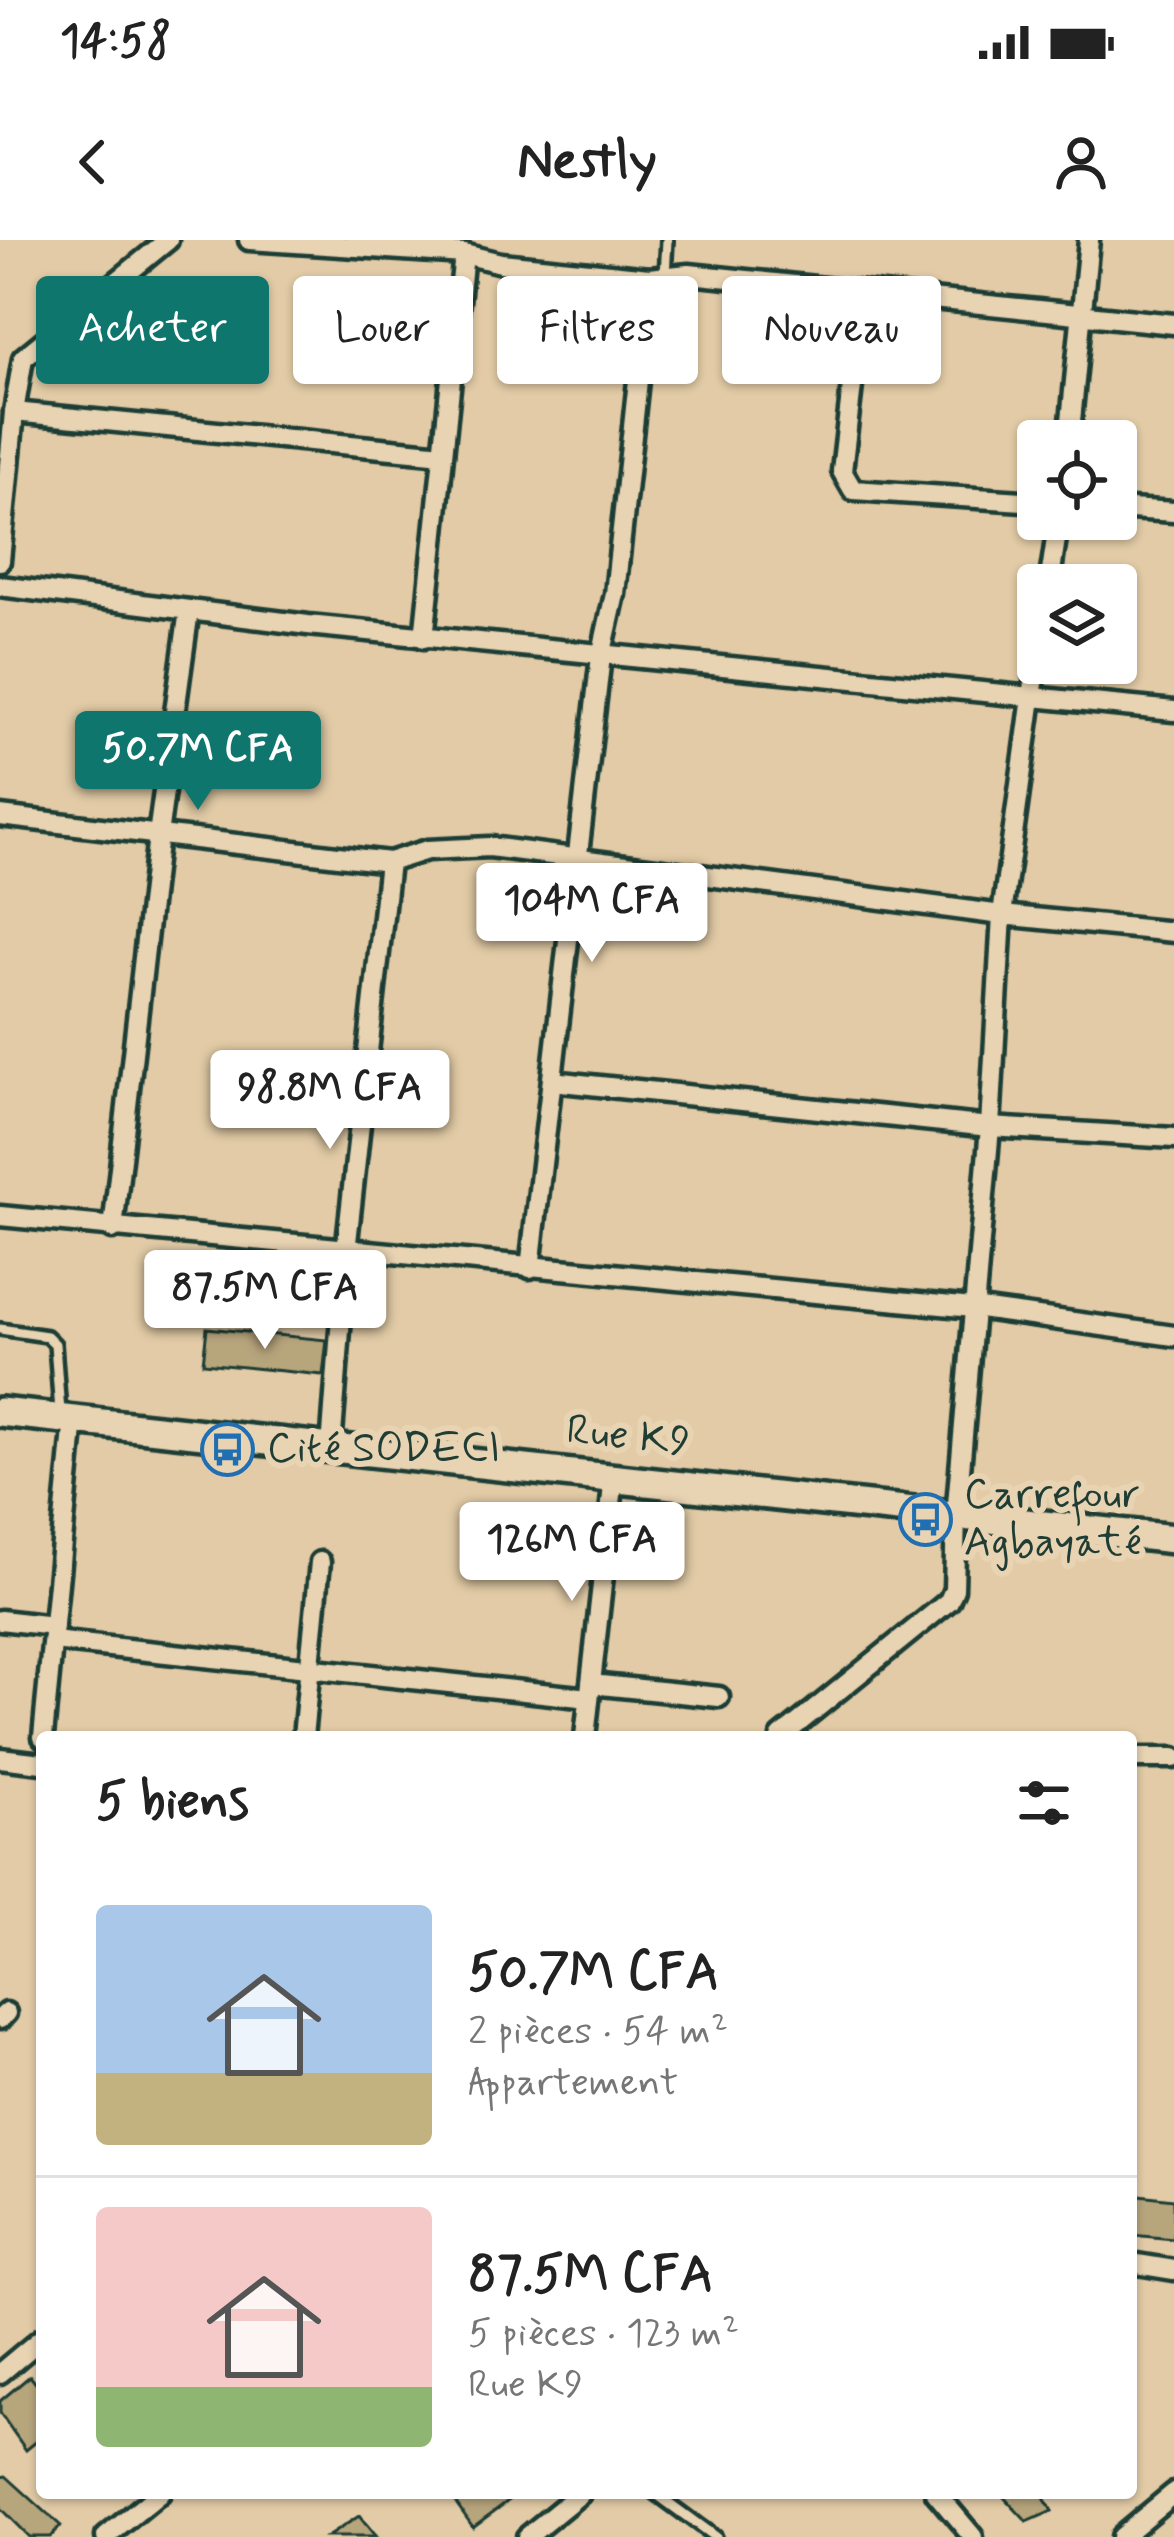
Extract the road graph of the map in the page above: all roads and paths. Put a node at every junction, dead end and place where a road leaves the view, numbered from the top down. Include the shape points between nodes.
1 (168, 240) edge
2 (249, 240) edge
3 (667, 240) edge
4 (1089, 240) edge
5 (464, 254) junction
6 (646, 276) edge
7 (657, 276) edge
8 (668, 276) edge
9 (722, 277) edge
10 (941, 300) edge
11 (1084, 315) junction
12 (1174, 324) edge
13 (643, 384) edge
14 (852, 384) edge
15 (14, 412) junction
16 (1072, 420) edge
17 (443, 454) junction
18 (1017, 501) edge
19 (1137, 509) edge
20 (1174, 512) edge
21 (0, 561) edge
22 (0, 586) edge
23 (189, 610) junction
24 (424, 638) junction
25 (601, 656) junction
26 (1034, 684) edge
27 (1032, 696) junction
28 (1174, 711) edge
29 (0, 816) edge
30 (158, 836) junction
31 (578, 856) junction
32 (389, 862) junction
33 (1002, 915) junction
34 (1174, 932) edge
35 (552, 1081) junction
36 (990, 1127) junction
37 (1174, 1138) edge
38 (0, 1216) edge
39 (113, 1229) junction
40 (346, 1251) junction
41 (530, 1268) junction
42 (973, 1308) junction
43 (0, 1329) edge
44 (1174, 1336) edge
45 (0, 1412) edge
46 (67, 1419) junction
47 (331, 1448) junction
48 (614, 1478) junction
49 (956, 1516) junction
50 (1174, 1539) edge
51 (320, 1562) dead end
52 (0, 1620) edge
53 (53, 1633) junction
54 (308, 1668) junction
55 (590, 1691) junction
56 (719, 1697) dead end
57 (44, 1731) edge
58 (303, 1731) edge
59 (586, 1731) edge
60 (789, 1731) edge
61 (36, 1753) edge
62 (0, 1758) edge
63 (1137, 1758) edge
64 (1174, 1758) edge
65 (1137, 2265) edge
66 (1174, 2270) edge
67 (36, 2343) edge
68 (0, 2373) edge
69 (1174, 2493) edge
70 (153, 2499) edge
71 (573, 2499) edge
72 (664, 2499) edge
73 (941, 2499) edge
74 (106, 2537) edge
75 (527, 2537) edge
76 (715, 2537) edge
77 (974, 2537) edge
78 (1121, 2537) edge

1 - 15 street via 32,347 19,368
2 - 5 street
3 - 7 lane
4 - 11 street
5 - 6 street
5 - 17 street
8 - 9 street
10 - 11 street
11 - 12 street
11 - 16 street
13 - 25 street
14 - 18 street via 842,471 853,490
15 - 17 street
15 - 21 street
17 - 24 street
19 - 20 street
22 - 23 street
23 - 24 street
23 - 30 street
24 - 25 street
25 - 27 street
25 - 31 street
26 - 27 street
27 - 28 street
27 - 33 street
29 - 30 street
30 - 32 street
30 - 39 street
31 - 32 street via 465,846
31 - 33 street
31 - 35 street
32 - 40 street
33 - 34 street
33 - 36 street
35 - 36 street
35 - 41 street
36 - 37 street
36 - 42 street
38 - 39 street
39 - 40 street
40 - 41 street
40 - 47 street
41 - 42 street
42 - 44 street
42 - 49 street
43 - 46 lane via 55,1344
45 - 46 street, Rue K9
46 - 47 street, Rue K9
46 - 53 street
47 - 48 street, Rue K9
48 - 49 street, Rue K9
48 - 55 street
49 - 50 street, Rue K9
49 - 60 street via 949,1601
51 - 54 street
52 - 53 street
53 - 54 street
53 - 57 street
54 - 55 street
54 - 58 street
55 - 56 street
55 - 59 street
61 - 62 street
63 - 64 street
65 - 66 street
67 - 68 street
69 - 78 street
70 - 74 street
71 - 75 street
72 - 76 lane
73 - 77 street

